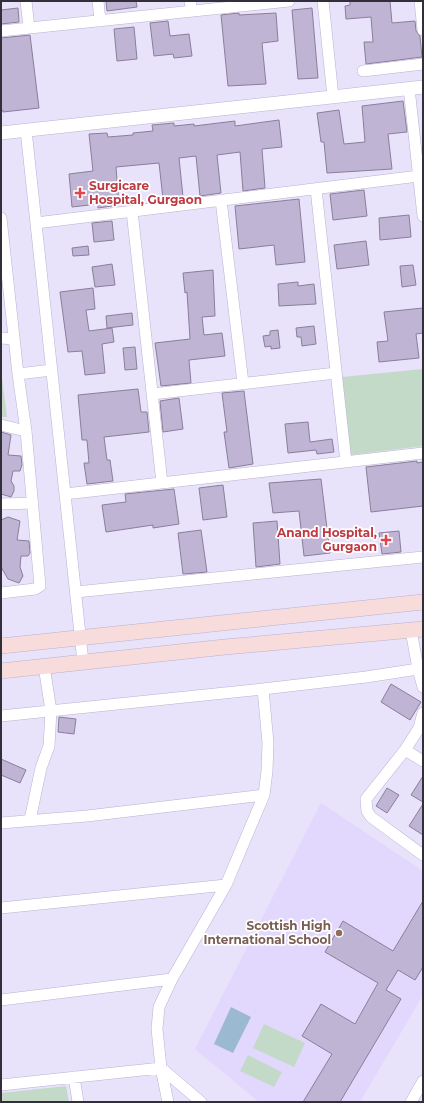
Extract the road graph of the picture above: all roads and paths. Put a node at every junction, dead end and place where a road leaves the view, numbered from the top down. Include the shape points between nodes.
1 (26, 1) edge
2 (98, 1) edge
3 (289, 1) edge
4 (323, 1) edge
5 (420, 1) edge
6 (191, 6) edge
7 (100, 21) junction
8 (29, 28) junction
9 (423, 30) edge
10 (1, 31) edge
11 (423, 64) edge
12 (363, 71) dead end
13 (423, 87) edge
14 (409, 88) junction
15 (333, 97) junction
16 (26, 130) junction
17 (1, 133) edge
18 (419, 176) junction
19 (316, 188) junction
20 (221, 200) junction
21 (132, 211) junction
22 (423, 216) edge
23 (1, 218) edge
24 (36, 222) junction
25 (3, 250) edge
26 (1, 338) edge
27 (14, 339) junction
28 (52, 370) junction
29 (336, 373) junction
30 (18, 374) junction
31 (243, 383) junction
32 (152, 394) junction
33 (1, 426) edge
34 (26, 431) junction
35 (423, 453) edge
36 (346, 462) junction
37 (162, 483) junction
38 (65, 494) junction
39 (33, 503) junction
40 (1, 504) edge
41 (423, 557) edge
42 (76, 592) junction
43 (1, 593) edge
44 (423, 602) edge
45 (417, 629) edge
46 (80, 638) junction
47 (1, 646) edge
48 (83, 662) junction
49 (44, 666) junction
50 (418, 669) junction
51 (1, 671) edge
52 (423, 687) edge
53 (263, 689) junction
54 (51, 711) junction
55 (423, 713) edge
56 (1, 716) edge
57 (421, 729) edge
58 (405, 750) junction
59 (423, 761) edge
60 (264, 795) junction
61 (30, 820) junction
62 (1, 823) edge
63 (423, 855) edge
64 (226, 885) junction
65 (1, 908) edge
66 (172, 979) junction
67 (1, 1000) edge
68 (161, 1068) junction
69 (74, 1077) junction
70 (423, 1081) edge
71 (1, 1085) edge
72 (78, 1102) edge
73 (168, 1102) edge
74 (201, 1102) edge
75 (411, 1102) edge

1 - 8 street
2 - 7 street
3 - 6 street
4 - 15 street
5 - 9 street
6 - 7 street
7 - 8 street
8 - 10 street
11 - 12 street
13 - 14 street
14 - 15 street
14 - 18 street
15 - 16 street
16 - 17 street
16 - 24 street
18 - 19 street
18 - 22 street
19 - 20 street
19 - 29 street
20 - 21 street
20 - 31 street
21 - 24 street
21 - 32 street
23 - 25 street
24 - 28 street
25 - 27 street
26 - 27 street
27 - 30 street
28 - 30 street
28 - 38 street
29 - 31 street
29 - 36 street
30 - 34 street
31 - 32 street
32 - 37 street
33 - 34 street
34 - 39 street
35 - 36 street
36 - 37 street
37 - 38 street
38 - 42 street
39 - 40 street
39 - 43 street via 40,586 35,589
41 - 42 street
42 - 46 street
44 - 46 main road
45 - 48 main road
45 - 50 street
46 - 47 main road
46 - 48 street
48 - 49 main road
49 - 51 main road
49 - 54 street
50 - 52 street
50 - 53 street
53 - 54 street
53 - 60 street via 268,743
54 - 56 street
54 - 61 street via 49,746 41,768
55 - 57 street
57 - 58 street
58 - 59 street
58 - 63 street via 366,799 367,810 371,817
60 - 61 street
60 - 64 street
61 - 62 street
64 - 65 street
64 - 66 street
66 - 67 street
66 - 68 street via 159,1007 157,1018
68 - 69 street
68 - 73 street
68 - 74 street
69 - 71 street
69 - 72 street
70 - 75 street

